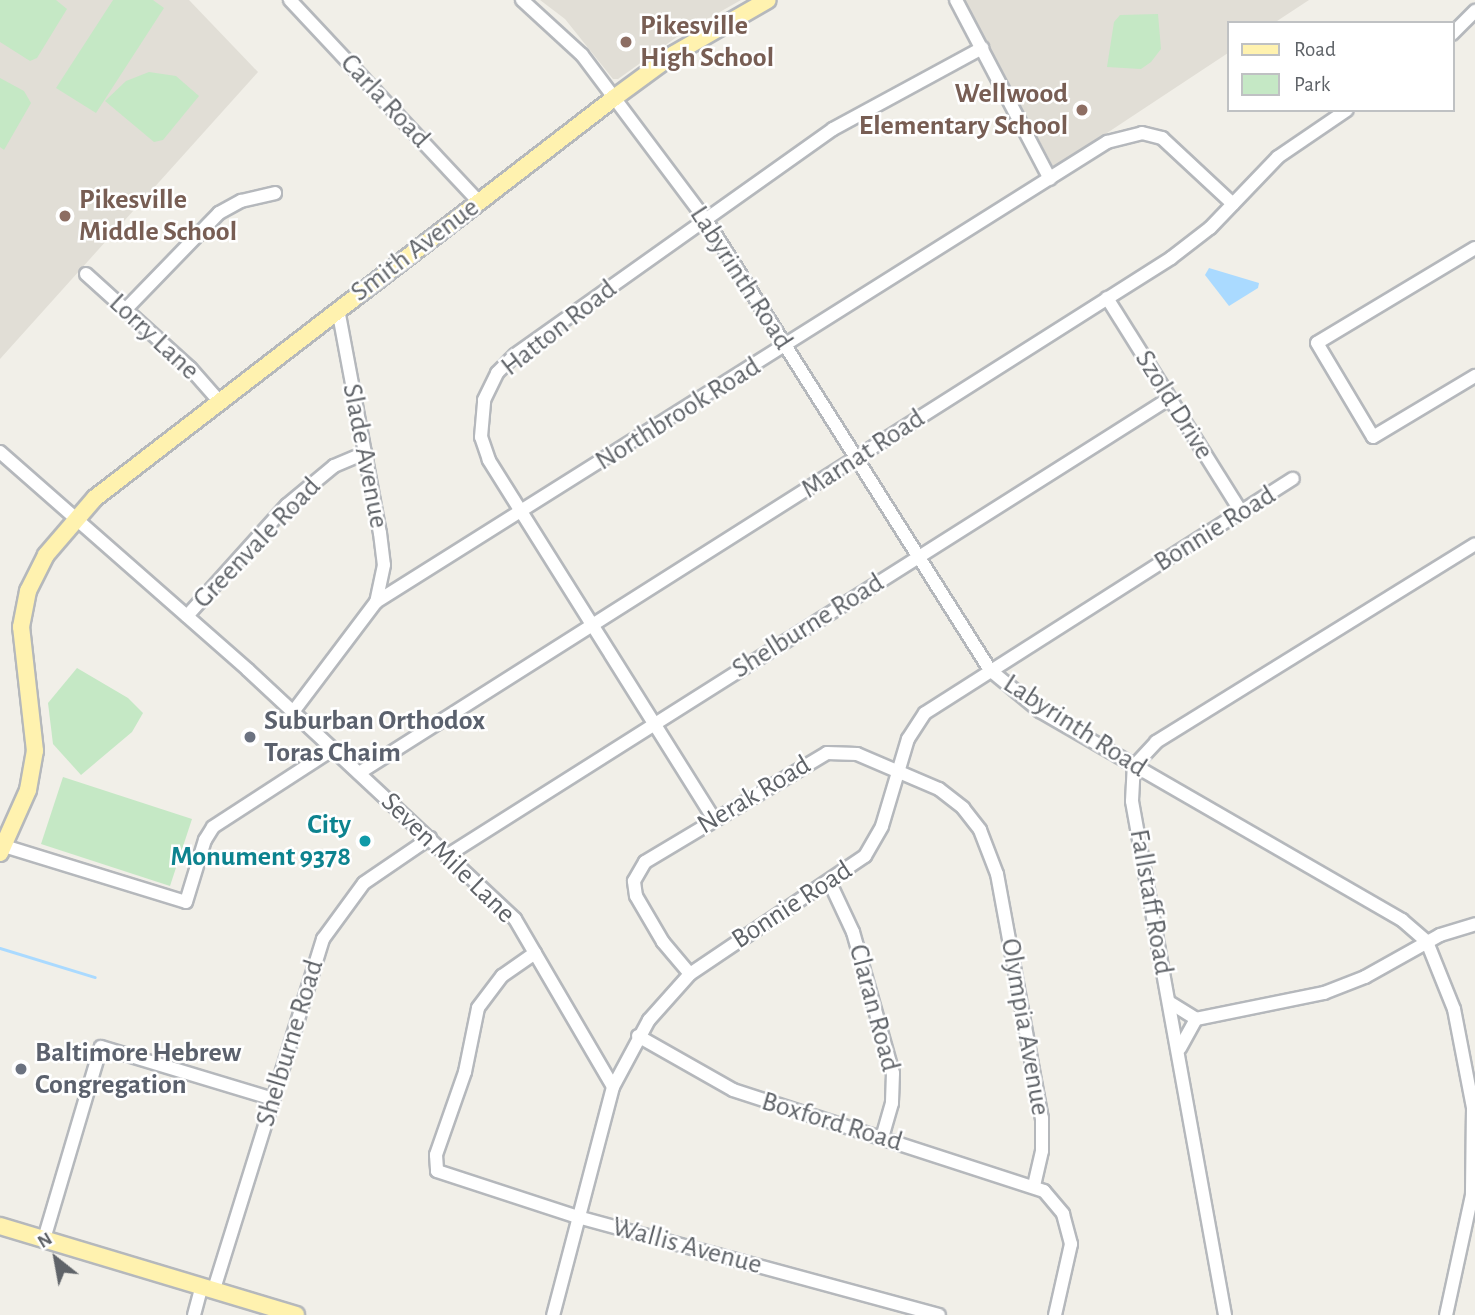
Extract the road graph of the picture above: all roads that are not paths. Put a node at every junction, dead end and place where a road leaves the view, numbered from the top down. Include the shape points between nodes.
1 (290, 0) edge
2 (522, 0) edge
3 (768, 0) edge
4 (957, 0) edge
5 (1475, 11) edge
6 (1454, 32) edge
7 (982, 48) junction
8 (614, 98) junction
9 (1344, 112) edge
10 (1051, 179) junction
11 (275, 193) dead end
12 (479, 202) junction
13 (1233, 204) junction
14 (706, 220) junction
15 (1475, 248) edge
16 (86, 274) dead end
17 (1107, 298) junction
18 (338, 309) junction
19 (125, 310) junction
20 (786, 346) junction
21 (1475, 376) edge
22 (1170, 398) junction
23 (219, 401) junction
24 (0, 453) edge
25 (365, 453) junction
26 (856, 458) junction
27 (1293, 480) dead end
28 (1241, 512) junction
29 (522, 513) junction
30 (77, 519) junction
31 (1475, 544) edge
32 (917, 557) junction
33 (376, 602) junction
34 (187, 615) junction
35 (593, 626) junction
36 (990, 670) junction
37 (293, 712) junction
38 (654, 724) junction
39 (333, 749) junction
40 (1135, 766) junction
41 (898, 769) junction
42 (359, 773) junction
43 (713, 819) junction
44 (430, 838) junction
45 (2, 850) edge
46 (448, 855) junction
47 (830, 883) junction
48 (1475, 924) edge
49 (1427, 942) junction
50 (535, 953) junction
51 (690, 974) junction
52 (1169, 1002) junction
53 (1196, 1019) junction
54 (638, 1037) junction
55 (1179, 1052) junction
56 (612, 1087) junction
57 (273, 1098) junction
58 (882, 1137) junction
59 (1034, 1186) junction
60 (579, 1217) junction
61 (0, 1226) edge
62 (44, 1239) junction
63 (208, 1288) junction
64 (194, 1315) edge
65 (296, 1315) edge
66 (553, 1315) edge
67 (939, 1315) edge
68 (1055, 1315) edge
69 (1225, 1315) edge
70 (1446, 1315) edge

1 - 12 street, Carla Road
2 - 8 street, Labyrinth Road via 564,34
3 - 8 main road, Smith Avenue via 674,54
4 - 7 street
5 - 6 street
7 - 10 street
7 - 14 street, Hatton Road via 833,129
8 - 12 main road, Smith Avenue
8 - 14 street, Labyrinth Road
9 - 13 street, Marnat Road via 1278,157
10 - 13 street, Northbrook Road via 1119,137 1152,134 1178,150
10 - 20 street, Northbrook Road
11 - 19 street via 241,201 219,213
12 - 18 main road, Smith Avenue
13 - 17 street, Marnat Road via 1192,243
14 - 20 street, Labyrinth Road
14 - 29 street, Hatton Road via 515,355 497,373 481,412 481,437 489,460
15 - 21 street via 1317,343 1373,437
16 - 19 street, Lorry Lane
17 - 22 street, Szold Drive
17 - 26 street, Marnat Road
18 - 23 main road, Smith Avenue
18 - 25 street, Slade Avenue
19 - 23 street, Lorry Lane
20 - 26 street, Labyrinth Road
20 - 29 street, Northbrook Road
22 - 28 street, Szold Drive
22 - 32 street, Shelburne Road
23 - 30 main road, Smith Avenue via 105,488
24 - 30 street, Seven Mile Lane
25 - 33 street, Slade Avenue via 384,565
25 - 34 street, Greenvale Road via 334,466 287,505
26 - 32 street, Labyrinth Road
26 - 35 street, Marnat Road
27 - 28 street, Bonnie Road
28 - 36 street, Bonnie Road
29 - 33 street, Northbrook Road
29 - 35 street, Hatton Road
30 - 34 street, Seven Mile Lane
30 - 45 main road via 36,573 23,610 22,645 34,708 36,751 28,790
31 - 40 street via 1156,742
32 - 36 street, Labyrinth Road
32 - 38 street, Shelburne Road
33 - 37 street, Northbrook Road
34 - 37 street, Seven Mile Lane
35 - 38 street, Hatton Road
35 - 42 street, Marnat Road
36 - 40 street, Labyrinth Road via 1040,711
36 - 41 street, Bonnie Road via 918,721
37 - 39 street, Seven Mile Lane
38 - 43 street, Hatton Road
38 - 46 street, Shelburne Road
39 - 42 street, Seven Mile Lane
39 - 45 street via 214,827 205,840 186,902
40 - 49 street, Labyrinth Road via 1402,920
40 - 52 street, Fallstaff Road via 1132,801
41 - 43 street, Nerak Road via 857,754 827,752
41 - 47 street, Bonnie Road via 872,847
41 - 59 street, Olympia Avenue via 939,789 963,808 993,859 1042,1118 1042,1151
42 - 44 street, Seven Mile Lane
43 - 51 street, Nerak Road via 654,856 635,875 636,896 654,929
44 - 46 street, Seven Mile Lane
44 - 57 street, Shelburne Road via 364,883 330,926 310,974
46 - 50 street, Seven Mile Lane via 510,912
47 - 51 street, Bonnie Road
47 - 58 street, Claran Road via 853,932 893,1073 892,1103
48 - 49 street
49 - 53 street via 1365,977 1324,993
49 - 70 street, Labyrinth Road via 1459,1027 1473,1108 1472,1195
50 - 56 street, Seven Mile Lane
50 - 60 street, Wallis Avenue via 502,976 478,1008 465,1072 436,1155 437,1171
51 - 54 street, Bonnie Road
52 - 53 street
52 - 55 street, Fallstaff Road
53 - 55 street via 1187,1028
54 - 56 street, Bonnie Road
54 - 58 street, Boxford Road via 733,1090
55 - 69 street, Fallstaff Road
56 - 60 street
57 - 62 street via 102,1046
57 - 63 street, Shelburne Road
58 - 59 street, Boxford Road
59 - 68 street via 1058,1206 1070,1233 1071,1256
60 - 66 street
60 - 67 street, Wallis Avenue
61 - 62 main road
62 - 63 main road
63 - 64 street, Shelburne Road
63 - 65 main road

